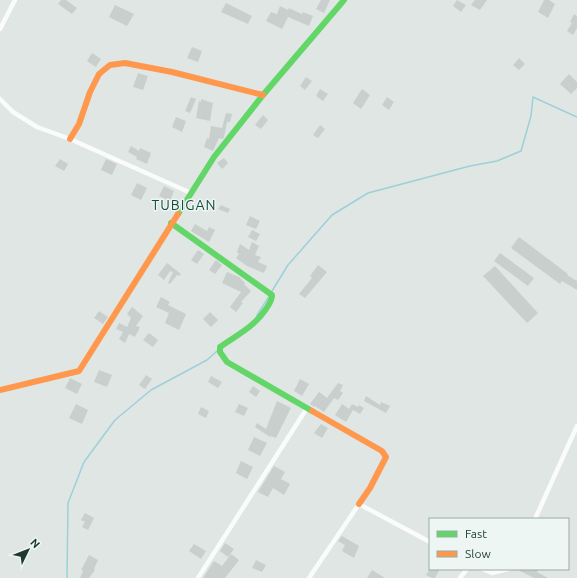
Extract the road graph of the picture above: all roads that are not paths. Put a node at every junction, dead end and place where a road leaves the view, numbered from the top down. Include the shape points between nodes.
1 (15, 0) edge
2 (344, 0) edge
3 (0, 29) edge
4 (262, 95) junction
5 (0, 99) edge
6 (70, 139) junction
7 (191, 193) junction
8 (171, 223) junction
9 (0, 390) edge
10 (307, 408) junction
11 (577, 426) edge
12 (359, 504) junction
13 (535, 518) edge
14 (429, 541) edge
15 (484, 570) edge
16 (504, 570) edge
17 (198, 578) edge
18 (309, 578) edge

1 - 3 street
2 - 4 street
4 - 6 street via 172,72 124,63 110,65 100,74 90,92 79,124
4 - 7 street via 214,157
5 - 6 street via 13,112 37,127
6 - 7 street
7 - 8 street
8 - 9 street via 79,371
8 - 10 street via 270,293 272,299 257,322 222,345 220,352 227,362
10 - 12 street via 382,451 386,457
10 - 17 street
11 - 13 street
12 - 14 street
12 - 18 street
15 - 16 street via 492,573

